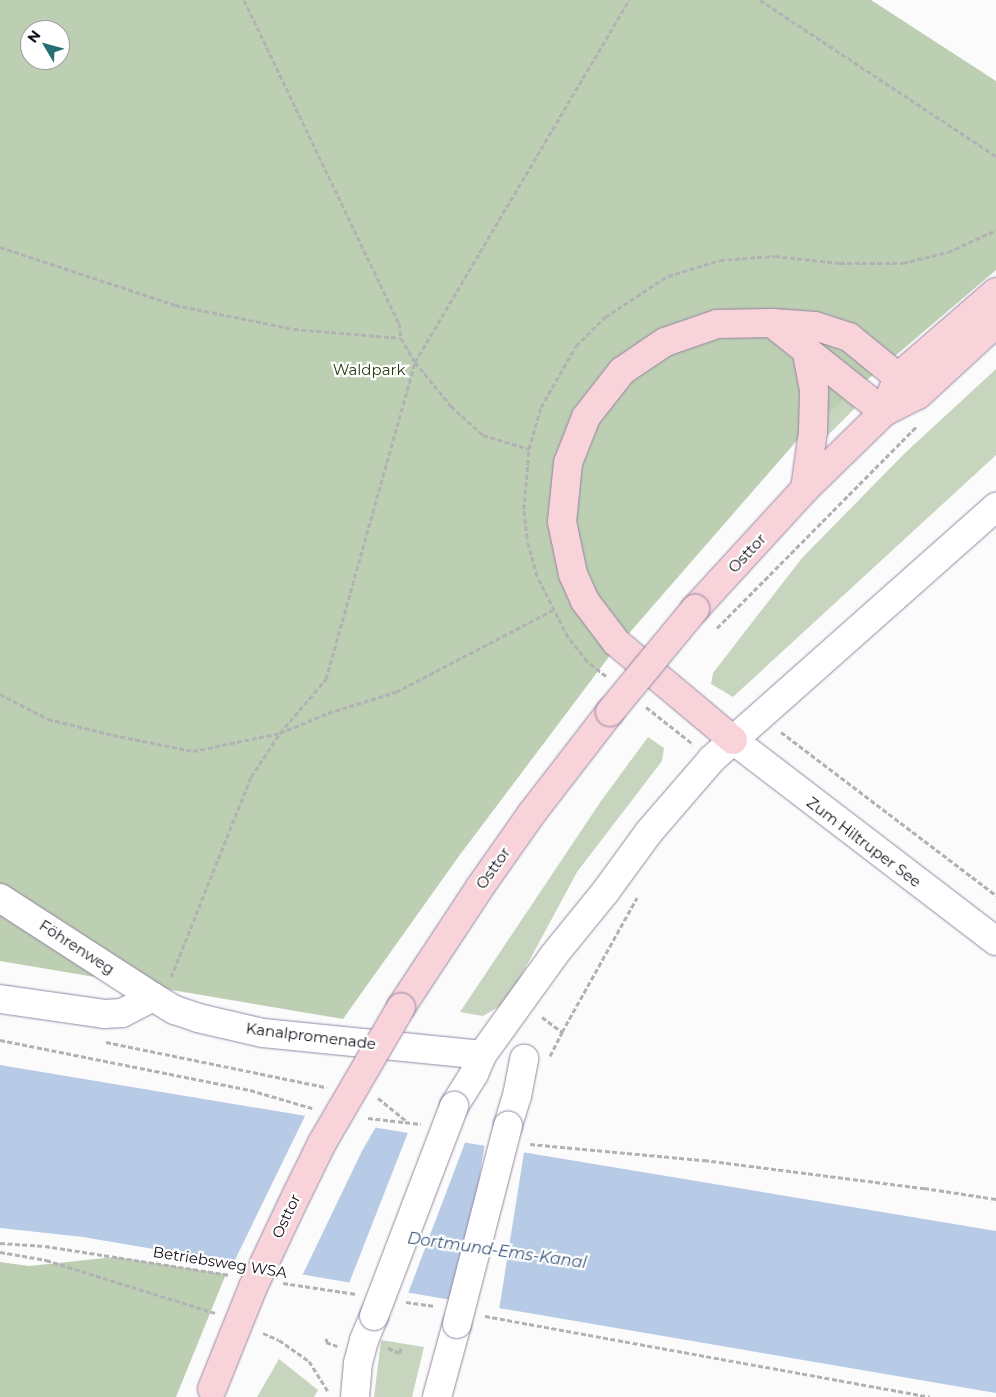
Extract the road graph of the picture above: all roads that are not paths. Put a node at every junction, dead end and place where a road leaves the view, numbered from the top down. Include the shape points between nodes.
1 (996, 292) edge
2 (772, 323) junction
3 (996, 323) edge
4 (806, 348) junction
5 (898, 377) junction
6 (884, 412) junction
7 (805, 489) junction
8 (996, 507) edge
9 (732, 740) junction
10 (0, 898) edge
11 (996, 941) edge
12 (153, 997) junction
13 (0, 999) edge
14 (482, 1055) junction
15 (536, 1060) road end
16 (210, 1393) edge
17 (355, 1397) edge
18 (437, 1397) edge

1 - 5 main road, Osttor
2 - 4 main road
2 - 5 main road via 816,326 849,337
2 - 9 main road via 716,324 665,342 622,371 586,417 568,463 562,522 573,574 585,601 616,642
3 - 6 main road, Osttor via 918,394
4 - 6 main road
4 - 7 main road via 814,390 813,432
5 - 6 main road, Osttor
6 - 7 main road, Osttor
7 - 16 main road, Osttor, bridge via 695,610 610,712 490,872 401,1007 322,1143 253,1287
8 - 9 street
9 - 11 street, Zum Hiltruper See
9 - 14 street via 649,832
10 - 12 street, Föhrenweg
12 - 13 street via 122,1013 104,1014
12 - 14 street, Kanalpromenade via 198,1018 263,1033
14 - 17 street, bridge via 454,1106 367,1306
15 - 18 street, bridge via 517,1096 508,1125

